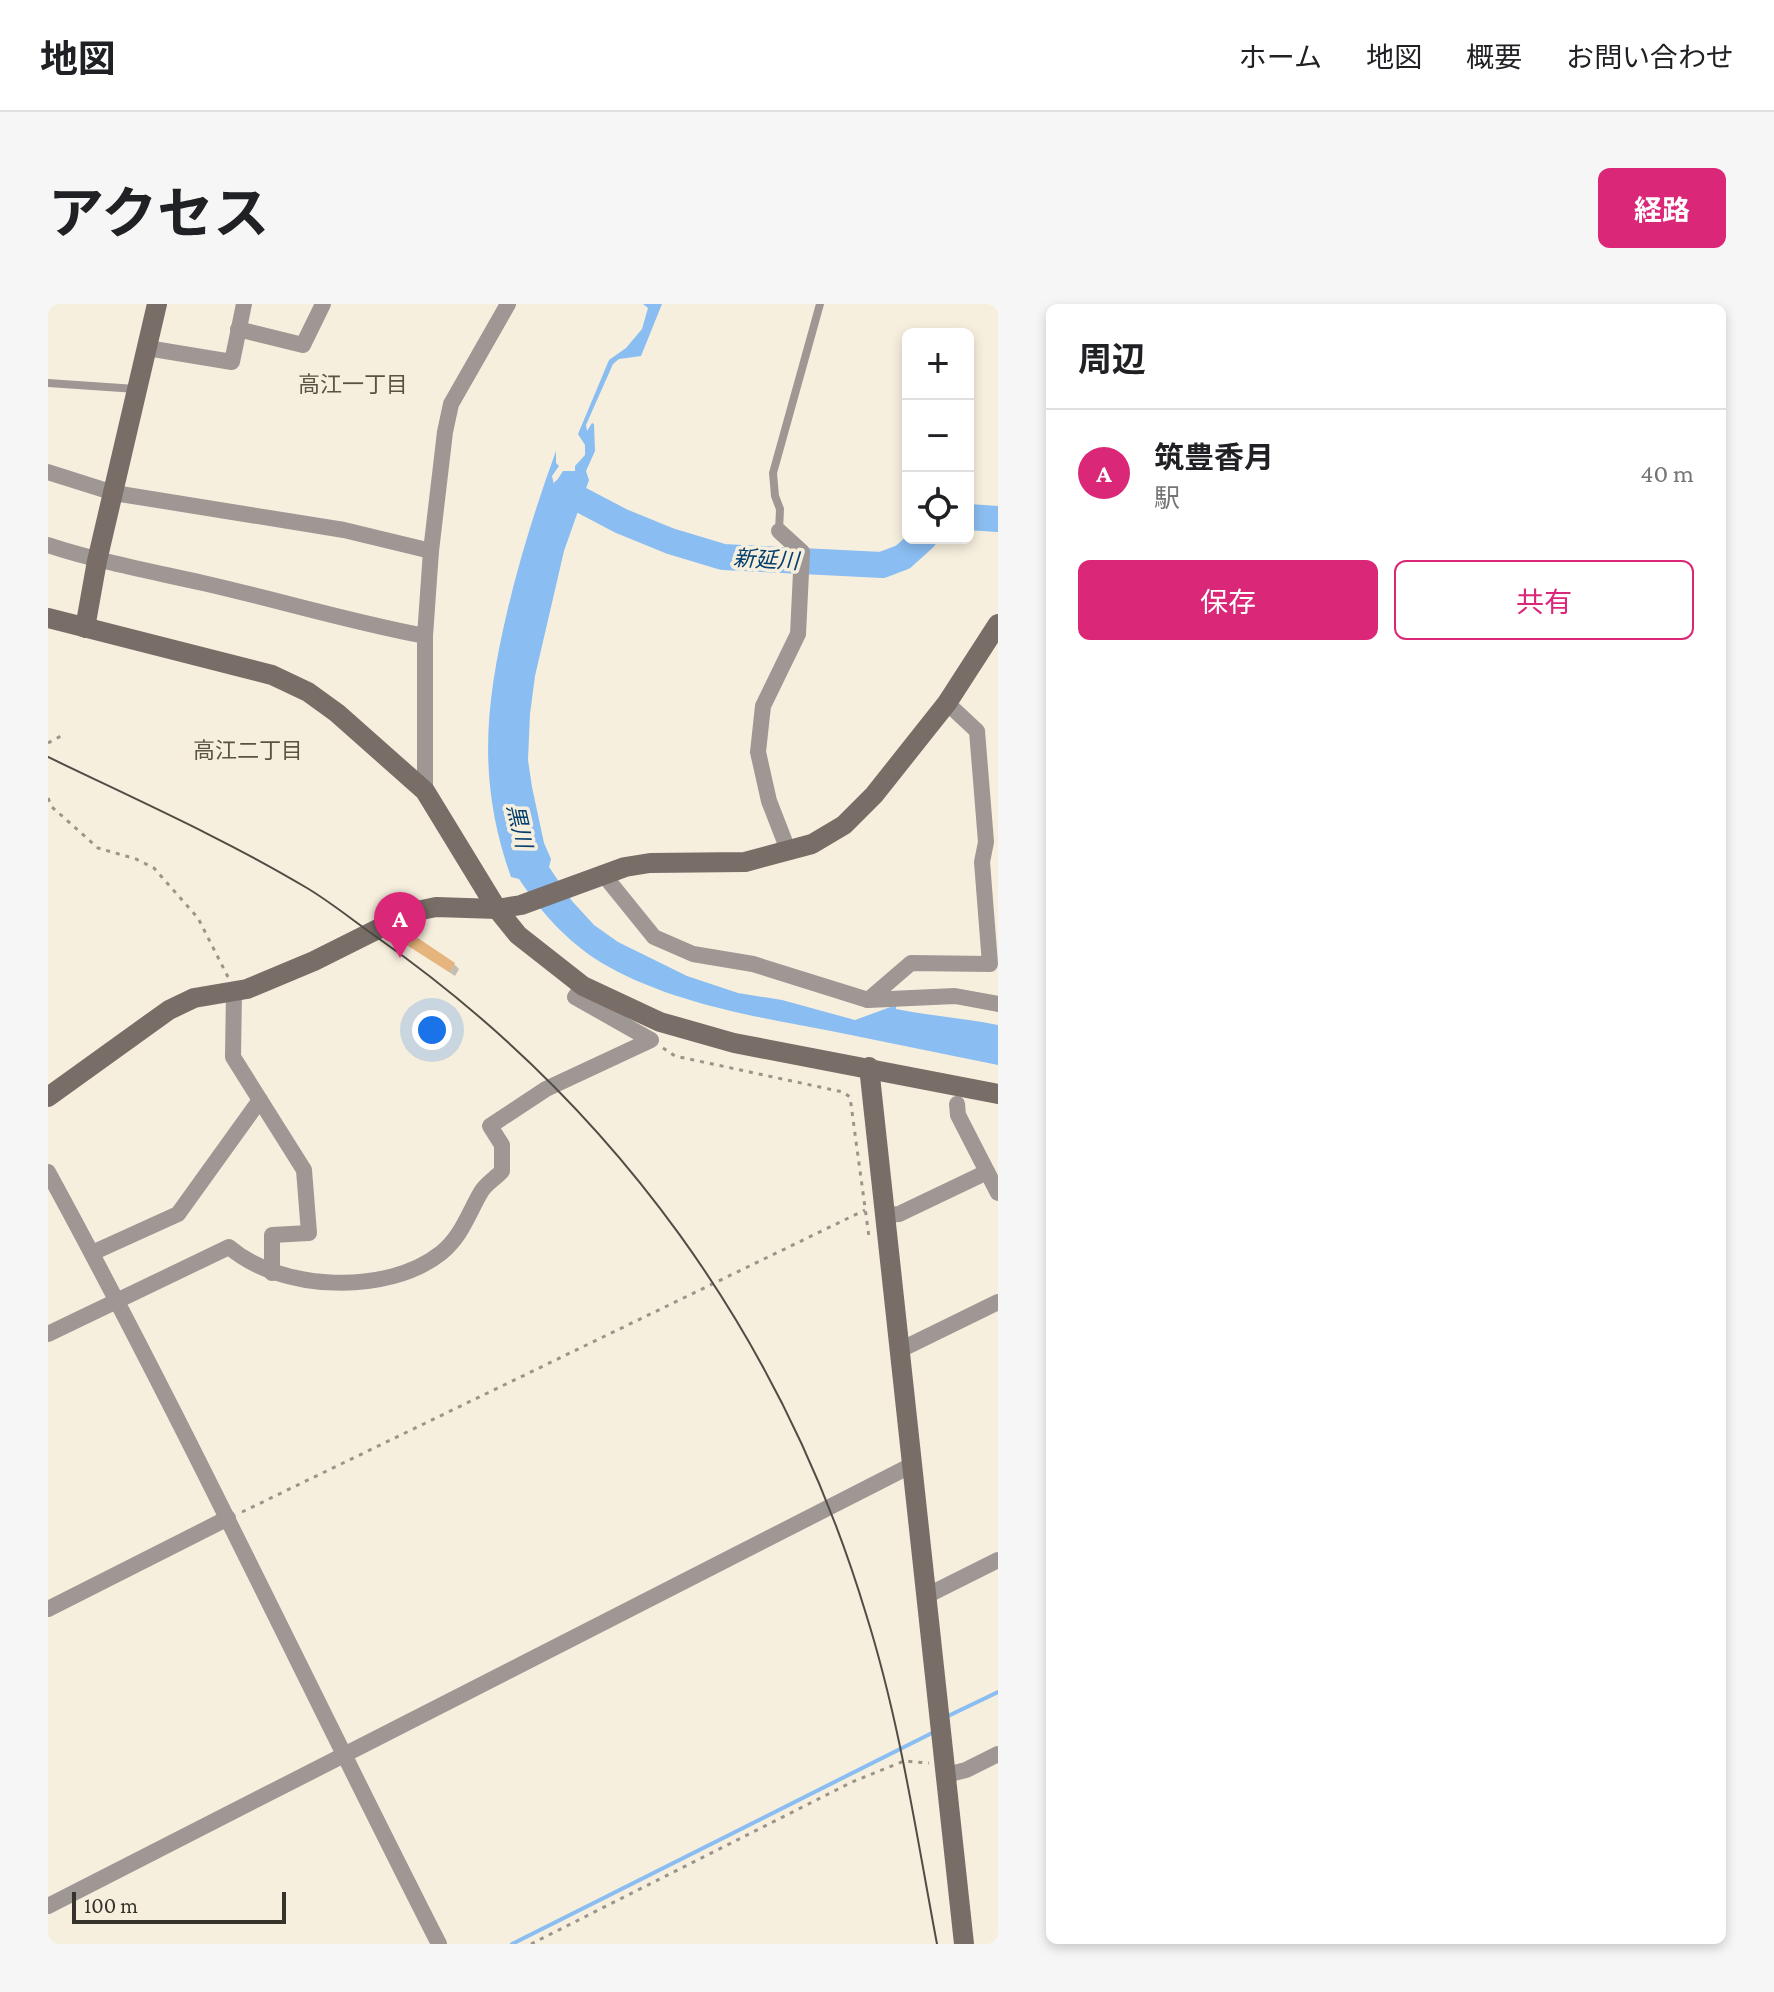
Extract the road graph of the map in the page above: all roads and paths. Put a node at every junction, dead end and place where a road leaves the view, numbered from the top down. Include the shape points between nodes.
1 (157, 304) edge
2 (244, 304) edge
3 (323, 304) edge
4 (508, 304) edge
5 (820, 304) edge
6 (238, 329) junction
7 (147, 348) junction
8 (48, 383) edge
9 (137, 389) junction
10 (48, 472) edge
11 (114, 493) junction
12 (779, 531) joint
13 (48, 545) edge
14 (431, 551) junction
15 (97, 561) junction
16 (48, 618) edge
17 (998, 624) edge
18 (85, 628) junction
19 (425, 636) junction
20 (947, 703) junction
21 (61, 736) dead end
22 (48, 743) edge
23 (425, 791) junction
24 (48, 798) edge
25 (788, 850) junction
26 (595, 877) junction
27 (497, 909) junction
28 (583, 986) junction
29 (234, 991) junction
30 (868, 1000) junction
31 (998, 1004) edge
32 (651, 1040) junction
33 (869, 1067) junction
34 (998, 1094) edge
35 (48, 1097) edge
36 (260, 1100) junction
37 (957, 1104) dead end
38 (48, 1172) edge
39 (987, 1172) junction
40 (998, 1193) edge
41 (876, 1212) junction
42 (869, 1237) dead end
43 (92, 1253) junction
44 (272, 1273) junction
45 (118, 1299) junction
46 (998, 1302) edge
47 (48, 1334) edge
48 (900, 1350) junction
49 (912, 1465) junction
50 (228, 1518) junction
51 (998, 1560) edge
52 (928, 1595) junction
53 (48, 1609) edge
54 (998, 1754) edge
55 (344, 1756) junction
56 (945, 1770) junction
57 (48, 1906) edge
58 (439, 1944) edge
59 (531, 1944) edge
60 (964, 1944) edge

1 - 7 street
2 - 6 street
3 - 6 street via 303,345
4 - 14 street via 451,404
5 - 12 lane via 773,473
6 - 7 street via 232,362
7 - 9 street
8 - 9 lane
9 - 11 street
10 - 11 street
11 - 14 street via 344,530
11 - 15 street
12 - 25 street via 802,552 798,634 763,706 758,752
13 - 15 street
14 - 19 street
15 - 18 street
15 - 19 street
16 - 18 street
17 - 20 street
18 - 23 street via 272,675 308,692
19 - 23 street
20 - 25 street via 844,825 812,844
20 - 30 street via 977,731 990,964 911,963
21 - 22 path
23 - 27 street
24 - 29 path via 98,848 154,868 198,918
25 - 26 street via 745,862 650,863
26 - 27 street
26 - 30 street via 654,937 693,954 753,964
27 - 28 street via 518,935
27 - 29 street via 436,907 412,912 314,961
28 - 32 street via 575,997
28 - 33 street via 660,1022 734,1043
29 - 35 street via 194,998 169,1010
29 - 36 street via 233,1057
30 - 31 street via 955,996
32 - 41 path via 675,1056 850,1097
32 - 44 street via 546,1089 490,1126 502,1145 502,1171 482,1189 461,1232 441,1253 404,1274 368,1281 326,1283
33 - 34 street
33 - 41 street
36 - 43 street via 178,1214
36 - 44 street via 304,1170 309,1233 272,1235
37 - 39 street
38 - 43 street
39 - 40 street
39 - 41 street via 899,1214
41 - 42 path
41 - 48 street
41 - 50 path
43 - 45 street
44 - 45 street via 244,1261 229,1247
45 - 47 street
45 - 50 street
46 - 48 street
48 - 49 street
49 - 52 street
49 - 55 street
50 - 53 street
50 - 55 street
51 - 52 street
52 - 56 street
54 - 56 street via 966,1770
55 - 57 street
55 - 58 street
56 - 59 path via 904,1761 852,1782
56 - 60 street

